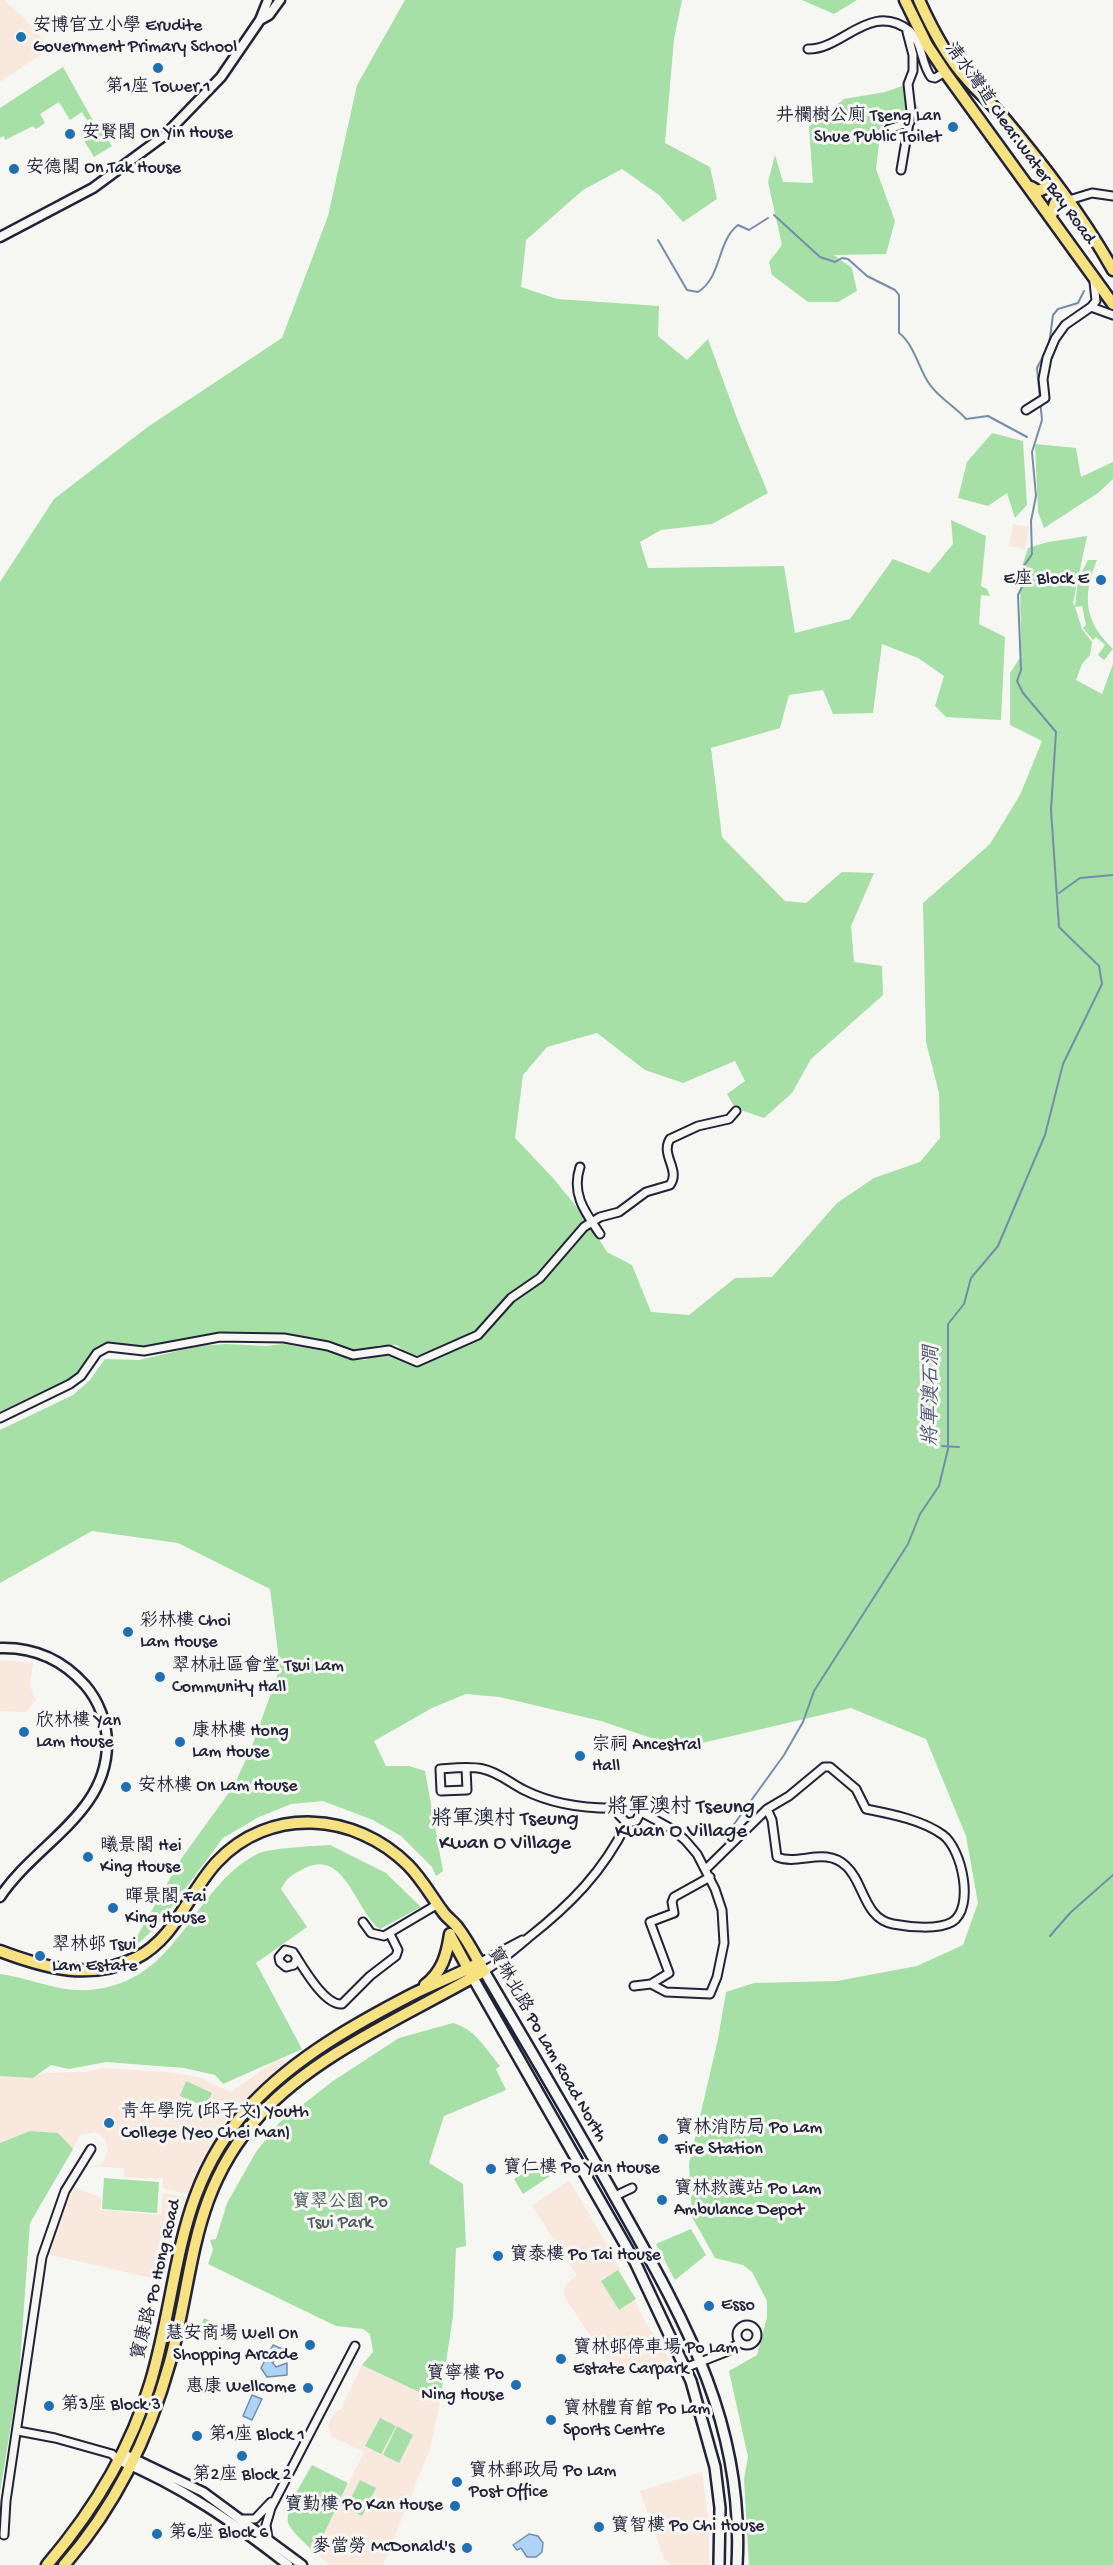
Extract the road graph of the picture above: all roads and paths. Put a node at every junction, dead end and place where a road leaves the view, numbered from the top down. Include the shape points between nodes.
1 (268, 0) edge
2 (280, 0) edge
3 (905, 0) edge
4 (919, 0) edge
5 (260, 20) junction
6 (905, 27) junction
7 (808, 49) dead end
8 (945, 72) junction
9 (910, 122) junction
10 (887, 134) dead end
11 (901, 170) dead end
12 (1046, 170) junction
13 (1028, 185) junction
14 (1113, 196) edge
15 (1069, 200) junction
16 (1051, 216) junction
17 (0, 230) edge
18 (10, 230) junction
19 (0, 237) edge
20 (1113, 270) edge
21 (1090, 271) junction
22 (1113, 304) edge
23 (1091, 307) junction
24 (1113, 315) edge
25 (1026, 410) dead end
26 (736, 1112) dead end
27 (580, 1167) dead end
28 (591, 1222) junction
29 (600, 1234) dead end
30 (0, 1418) edge
31 (0, 1648) edge
32 (466, 1768) junction
33 (620, 1808) junction
34 (766, 1809) junction
35 (641, 1812) junction
36 (627, 1823) junction
37 (706, 1869) junction
38 (710, 1876) junction
39 (0, 1897) edge
40 (438, 1904) junction
41 (445, 1914) junction
42 (363, 1922) dead end
43 (390, 1934) junction
44 (450, 1934) junction
45 (0, 1951) edge
46 (296, 1960) dead end
47 (481, 1967) junction
48 (471, 1973) junction
49 (651, 1984) junction
50 (634, 1986) dead end
51 (413, 1994) junction
52 (92, 2149) dead end
53 (633, 2188) dead end
54 (615, 2196) junction
55 (740, 2342) dead end
56 (355, 2346) dead end
57 (703, 2362) junction
58 (685, 2368) junction
59 (18, 2431) junction
60 (117, 2456) junction
61 (133, 2462) junction
62 (282, 2488) junction
63 (243, 2520) junction
64 (3, 2535) dead end
65 (268, 2538) junction
66 (47, 2565) edge
67 (64, 2565) edge
68 (288, 2565) edge
69 (302, 2565) edge
70 (719, 2565) edge
71 (737, 2565) edge

1 - 5 street
2 - 5 street
3 - 8 main road, 清水灣道 Clear Water Bay Road
4 - 12 main road, 清水灣道 Clear Water Bay Road via 965,77
5 - 18 street via 221,77 165,135 93,188
6 - 7 street via 885,15 874,16 819,47
6 - 8 street via 922,50 930,77
6 - 9 street via 913,56 908,84
8 - 13 main road, 清水灣道 Clear Water Bay Road
9 - 10 street via 889,129
9 - 11 street
12 - 13 main road via 1048,187 1038,191
12 - 15 main road, 清水灣道 Clear Water Bay Road
13 - 16 main road, 清水灣道 Clear Water Bay Road
14 - 15 street via 1092,193
15 - 16 main road via 1055,203
15 - 20 main road, 清水灣道 Clear Water Bay Road
16 - 21 main road, 清水灣道 Clear Water Bay Road
17 - 18 street
18 - 19 street
21 - 22 main road, 清水灣道 Clear Water Bay Road
21 - 23 street via 1097,294
23 - 24 street
23 - 25 street via 1065,325 1055,339 1043,379 1046,394
26 - 28 street via 729,1119 698,1126 670,1139 666,1149 674,1176 667,1188 646,1192 619,1212
27 - 28 street via 575,1182 578,1197
28 - 29 street
28 - 30 street via 576,1233 540,1278 512,1298 478,1335 421,1361 389,1350 353,1355 328,1346 281,1338 220,1337 144,1351 108,1347 94,1355 81,1376 67,1386
31 - 39 street via 31,1649 74,1674 98,1705 107,1737 106,1764 87,1805 19,1871
32 - 32 street via 467,1790 441,1791 440,1769
32 - 33 street via 491,1771 526,1791 557,1802
33 - 35 street via 633,1802
33 - 36 street via 619,1815
34 - 34 street via 824,1767 834,1768 856,1789 866,1809 892,1814 946,1838 964,1880 961,1911 955,1920 943,1925 890,1923 868,1906 853,1872 845,1864 823,1856 777,1857 772,1820
34 - 37 street
35 - 36 street via 636,1821
35 - 37 street via 685,1840
36 - 47 street, 寶康路 Po Hong Road via 582,1892 532,1935
37 - 38 street
38 - 49 street via 674,1897 674,1913 650,1922 669,1973
38 - 49 street via 724,1932 722,1959 710,1994 666,1992
40 - 41 main road, 寶琳北路 Po Lam Road North
40 - 43 street
40 - 45 main road, 寶琳北路 Po Lam Road North via 408,1865 380,1843 333,1824 290,1823 248,1837 228,1851 204,1878 165,1936 128,1962 99,1971 79,1972
41 - 44 main road, 寶琳北路 Po Lam Road North
41 - 47 main road, 寶琳北路 Po Lam Road North via 459,1929
42 - 43 street via 374,1935
43 - 46 street via 398,1950 396,1956 342,2004 325,1999 303,1964
44 - 48 main road, 寶琳北路 Po Lam Road North
44 - 51 main road via 447,1955 438,1973
47 - 48 main road, 寶康路 Po Hong Road
47 - 54 main road, 寶琳北路 Po Lam Road North
48 - 51 main road, 寶康路 Po Hong Road
48 - 58 main road, 寶琳北路 Po Lam Road North via 635,2262
48 - 61 main road, 寶康路 Po Hong Road via 317,2066 268,2106 238,2142 212,2188 198,2224 169,2363
49 - 50 street
51 - 60 main road, 寶康路 Po Hong Road via 287,2072 242,2115 216,2151 190,2206 155,2367 141,2411
52 - 59 street via 65,2191 42,2257
53 - 54 street
54 - 57 main road, 寶琳北路 Po Lam Road North
55 - 57 street
56 - 62 street
57 - 58 street
57 - 71 main road, 寶琳北路 Po Lam Road North via 731,2466
58 - 70 main road, 寶琳北路 Po Lam Road North via 703,2416 715,2467 720,2508
59 - 60 street
59 - 64 street
60 - 61 street
60 - 66 main road, 寶康路 Po Hong Road via 89,2511
61 - 63 street via 181,2479
61 - 67 main road, 寶康路 Po Hong Road via 103,2514
61 - 68 street via 213,2509
62 - 63 street via 257,2518
62 - 65 street via 267,2520
63 - 65 street
65 - 69 street

